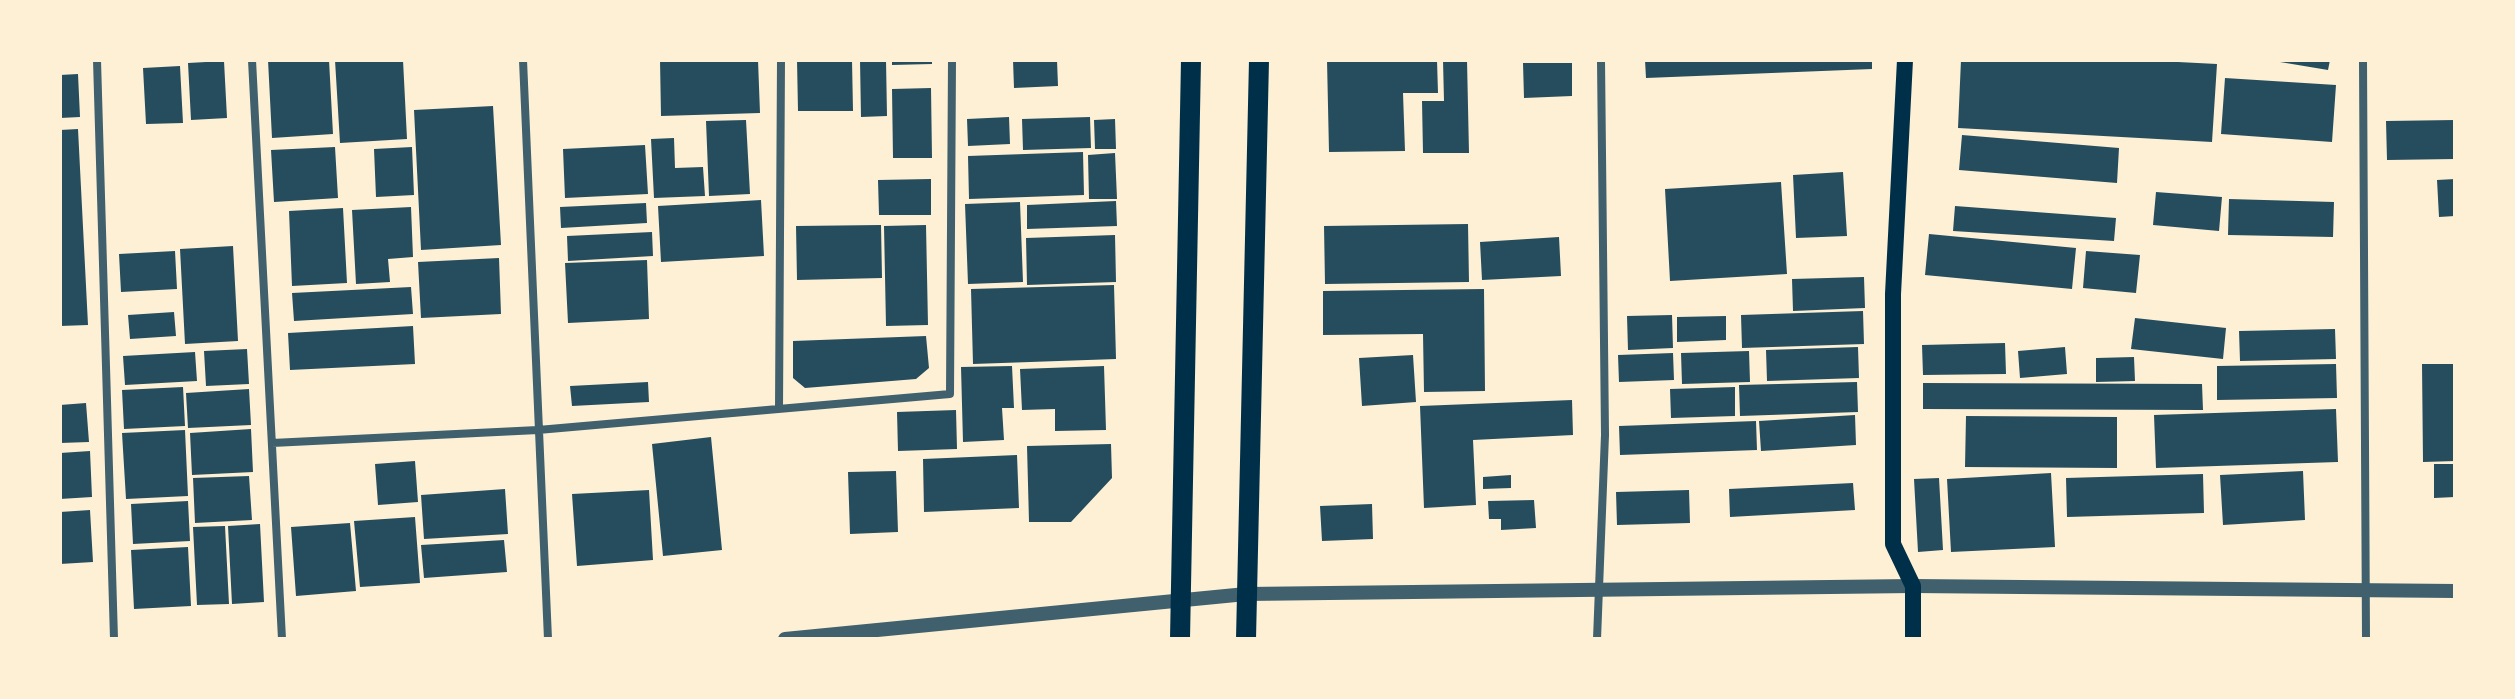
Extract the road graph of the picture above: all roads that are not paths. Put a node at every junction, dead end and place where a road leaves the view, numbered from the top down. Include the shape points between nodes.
1 (97, 60) edge
2 (252, 60) edge
3 (523, 60) edge
4 (781, 60) edge
5 (952, 60) edge
6 (1191, 60) edge
7 (1259, 60) edge
8 (1601, 60) edge
9 (1905, 60) edge
10 (2363, 60) edge
11 (779, 409) junction
12 (538, 430) junction
13 (272, 443) junction
14 (1913, 586) junction
15 (1599, 590) junction
16 (2365, 590) junction
17 (2455, 591) edge
18 (1246, 594) junction
19 (1180, 599) junction
20 (114, 639) edge
21 (282, 639) edge
22 (548, 639) edge
23 (785, 639) edge
24 (1180, 639) edge
25 (1246, 639) edge
26 (1597, 639) edge
27 (1913, 639) edge
28 (2366, 639) edge

1 - 20 street
2 - 13 street
3 - 12 street
4 - 11 street
5 - 11 street via 950,394
6 - 19 main road
7 - 18 main road
8 - 15 street via 1605,435
9 - 14 main road via 1893,294 1893,544
10 - 16 street
11 - 12 street
12 - 13 street
12 - 22 street
13 - 21 street
14 - 15 street
14 - 16 street
14 - 27 main road
15 - 18 street
15 - 26 street
16 - 17 street
16 - 28 street
18 - 19 street
18 - 25 main road
19 - 23 street
19 - 24 main road

